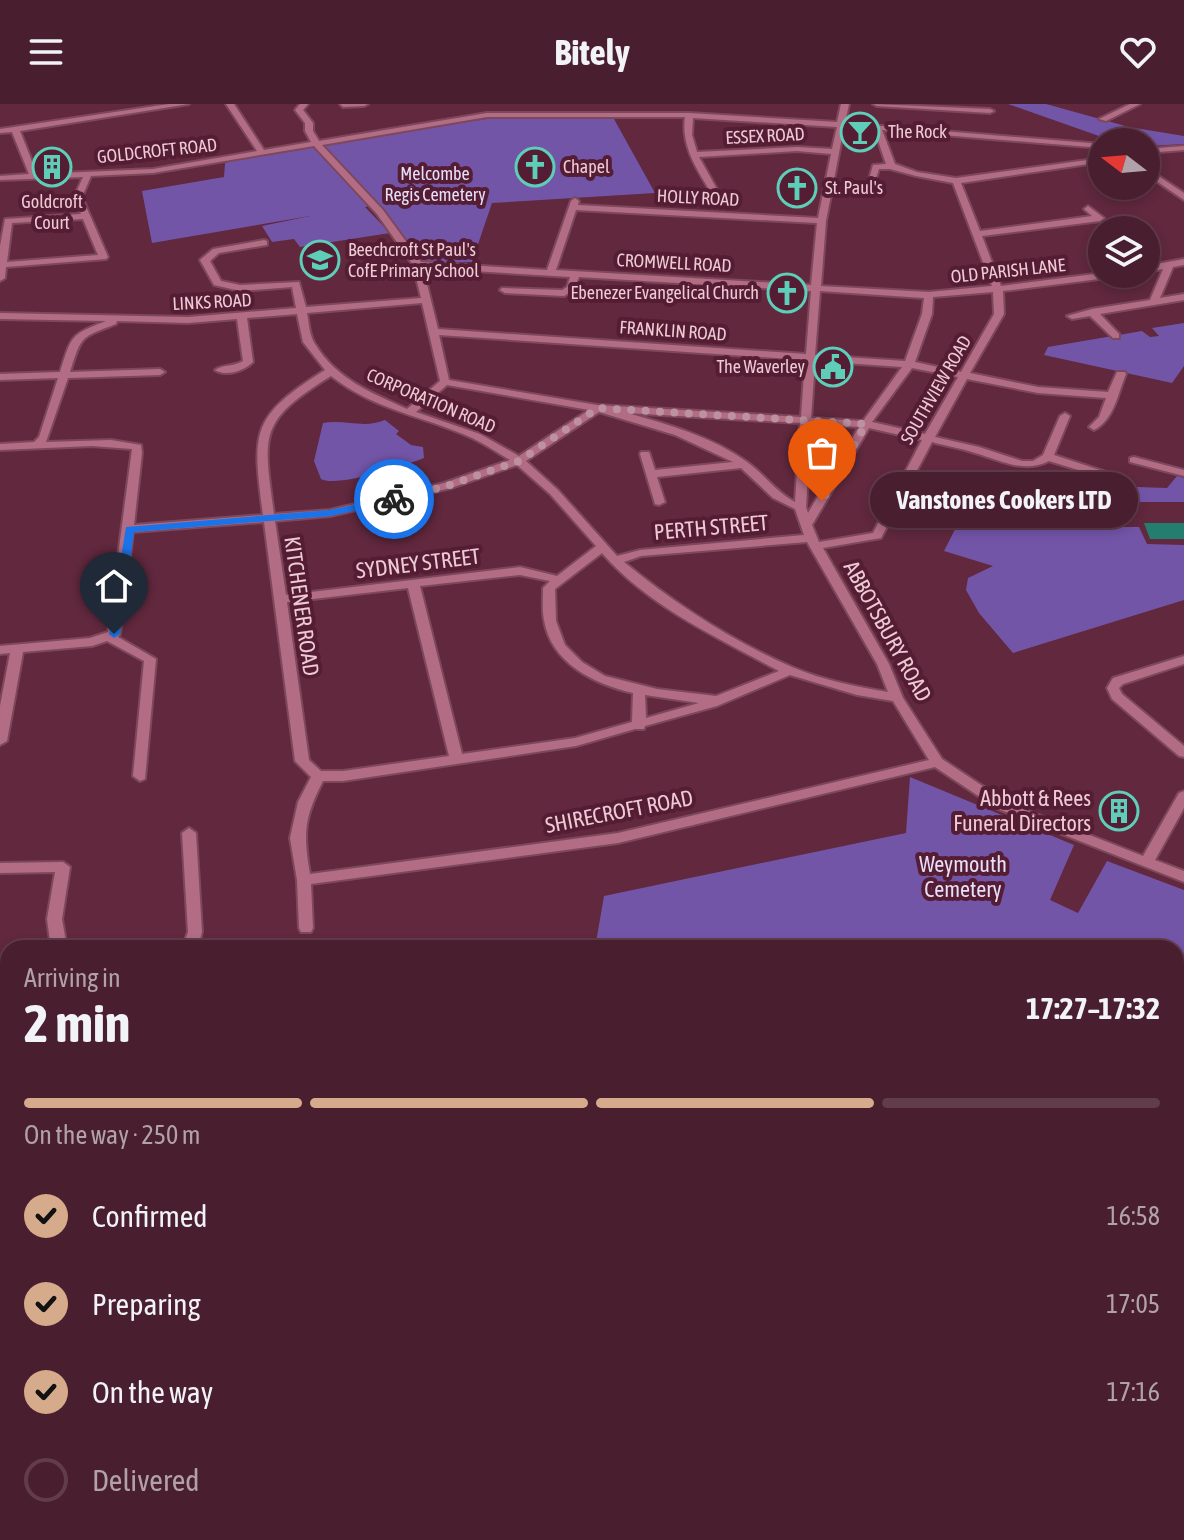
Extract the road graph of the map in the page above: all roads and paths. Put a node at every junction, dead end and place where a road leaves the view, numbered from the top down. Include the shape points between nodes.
1 (185, 104) edge
2 (230, 104) edge
3 (304, 104) edge
4 (364, 104) edge
5 (621, 104) edge
6 (845, 104) edge
7 (877, 104) edge
8 (1136, 104) edge
9 (343, 105) edge
10 (990, 108) edge
11 (622, 115) junction
12 (689, 115) junction
13 (1103, 119) dead end
14 (841, 125) junction
15 (877, 127) junction
16 (15, 129) junction
17 (0, 131) edge
18 (988, 135) junction
19 (317, 145) junction
20 (1088, 145) edge
21 (1184, 148) edge
22 (1160, 150) edge
23 (835, 152) junction
24 (263, 154) junction
25 (696, 155) junction
26 (1088, 162) edge
27 (891, 166) junction
28 (88, 174) junction
29 (34, 177) junction
30 (0, 178) edge
31 (1160, 180) edge
32 (956, 181) junction
33 (869, 188) dead end
34 (714, 191) dead end
35 (1184, 197) edge
36 (1088, 209) dead end
37 (86, 216) junction
38 (822, 221) junction
39 (977, 234) junction
40 (264, 243) dead end
41 (1184, 262) edge
42 (1, 265) edge
43 (418, 265) junction
44 (1169, 265) junction
45 (1160, 267) edge
46 (551, 273) junction
47 (576, 274) junction
48 (1088, 277) edge
49 (0, 278) edge
50 (816, 286) junction
51 (998, 289) junction
52 (505, 290) dead end
53 (929, 295) junction
54 (1184, 297) edge
55 (425, 300) junction
56 (1154, 302) junction
57 (301, 312) junction
58 (1092, 312) junction
59 (0, 316) edge
60 (1072, 316) dead end
61 (50, 317) junction
62 (242, 317) junction
63 (120, 319) junction
64 (434, 332) junction
65 (1116, 336) dead end
66 (78, 338) junction
67 (811, 356) junction
68 (909, 364) junction
69 (220, 370) dead end
70 (331, 371) junction
71 (160, 372) dead end
72 (1121, 374) dead end
73 (65, 375) junction
74 (966, 375) junction
75 (0, 377) edge
76 (445, 382) junction
77 (1112, 395) junction
78 (598, 408) junction
79 (409, 413) junction
80 (1065, 416) dead end
81 (808, 420) junction
82 (866, 424) junction
83 (1094, 427) dead end
84 (928, 439) junction
85 (39, 443) junction
86 (0, 447) edge
87 (645, 454) dead end
88 (1048, 457) junction
89 (1134, 460) dead end
90 (519, 461) junction
91 (743, 464) junction
92 (1184, 473) edge
93 (652, 474) junction
94 (1108, 476) dead end
95 (659, 502) dead end
96 (800, 507) junction
97 (269, 520) junction
98 (129, 529) junction
99 (811, 536) junction
100 (601, 548) junction
101 (615, 561) junction
102 (559, 580) junction
103 (413, 584) junction
104 (281, 599) junction
105 (111, 638) junction
106 (17, 649) junction
107 (0, 650) edge
108 (1184, 660) edge
109 (789, 671) junction
110 (639, 692) junction
111 (897, 698) junction
112 (718, 700) junction
113 (639, 726) junction
114 (0, 741) edge
115 (1184, 753) edge
116 (456, 759) junction
117 (937, 762) junction
118 (140, 776) dead end
119 (318, 776) junction
120 (1184, 796) edge
121 (189, 833) dead end
122 (1147, 862) junction
123 (0, 868) edge
124 (1184, 877) edge
125 (304, 880) junction
126 (306, 928) dead end
127 (56, 940) edge
128 (192, 940) edge

1 - 16 street
2 - 24 street
3 - 19 street via 299,110
4 - 9 street
5 - 11 street
6 - 14 street, ABBOTSBURY ROAD
7 - 10 street
8 - 13 street
10 - 18 street
11 - 12 street, GOLDCROFT ROAD
11 - 19 street, GOLDCROFT ROAD via 462,117
12 - 14 street, GOLDCROFT ROAD
12 - 25 street via 686,127
14 - 15 street, GOLDCROFT ROAD
14 - 23 street, ABBOTSBURY ROAD
15 - 18 street, GOLDCROFT ROAD
15 - 27 street
16 - 17 street
16 - 29 street
18 - 20 street, GOLDCROFT ROAD
19 - 24 street, GOLDCROFT ROAD
19 - 43 street via 380,212
21 - 22 street
23 - 25 street, ESSEX ROAD
23 - 38 street, ABBOTSBURY ROAD
24 - 28 street, GOLDCROFT ROAD via 153,171
25 - 34 street
26 - 32 street
27 - 32 street
27 - 33 street via 876,167
28 - 29 street, GOLDCROFT ROAD
28 - 37 street via 78,197
29 - 30 street, GOLDCROFT ROAD
31 - 35 street
32 - 39 street
36 - 39 street via 1104,222
37 - 42 street via 8,221
37 - 42 street via 103,257
38 - 46 street, HOLLY ROAD via 574,203
38 - 50 street, ABBOTSBURY ROAD
39 - 51 street
40 - 57 street, CORPORATION ROAD via 216,251 205,260 217,283 229,288 296,284
41 - 44 street
42 - 49 street
43 - 46 street, CROMWELL ROAD
43 - 55 street
44 - 45 street
44 - 56 street
46 - 47 street, CROMWELL ROAD
47 - 50 street, CROMWELL ROAD
47 - 52 street via 562,298
48 - 51 street, OLD PARISH LANE
50 - 53 street, CROMWELL ROAD
50 - 67 street, ABBOTSBURY ROAD
51 - 53 street, OLD PARISH LANE
51 - 74 street, SOUTHVIEW ROAD via 999,314
53 - 68 street, OLD PARISH LANE
54 - 56 street
55 - 57 street, LINKS ROAD
55 - 64 street
56 - 58 street
57 - 62 street, LINKS ROAD
57 - 70 street, CORPORATION ROAD via 308,342
58 - 60 street
58 - 65 street
59 - 61 street, LINKS ROAD
61 - 63 street, LINKS ROAD
61 - 66 street
62 - 63 street, LINKS ROAD
62 - 69 street via 248,362
63 - 66 street
64 - 67 street, FRANKLIN ROAD
64 - 76 street
66 - 73 street
67 - 68 street, FRANKLIN ROAD
67 - 81 street, ABBOTSBURY ROAD
68 - 74 street, FRANKLIN ROAD
68 - 82 street, OLD PARISH LANE
70 - 79 street, CORPORATION ROAD via 361,393
70 - 97 street, KITCHENER ROAD via 295,394 262,433
71 - 73 street
72 - 77 street
73 - 75 street
73 - 85 street
74 - 77 street, FRANKLIN ROAD via 1038,390
74 - 84 street, SOUTHVIEW ROAD
76 - 78 street
76 - 79 street
77 - 83 street via 1104,418
78 - 81 street
78 - 90 street
78 - 91 street via 708,445
79 - 90 street, CORPORATION ROAD via 476,436
80 - 88 street
81 - 82 street
81 - 96 street, ABBOTSBURY ROAD
82 - 84 street
82 - 99 street, OLD PARISH LANE
84 - 88 street via 1021,464
84 - 99 street, SOUTHVIEW ROAD via 877,536
85 - 86 street
85 - 98 street via 137,447
87 - 93 street
88 - 94 street
89 - 92 street
90 - 97 street via 368,506
90 - 100 street, CORPORATION ROAD via 554,492
91 - 93 street
91 - 96 street via 786,503
93 - 95 street
96 - 99 street, ABBOTSBURY ROAD
97 - 98 street
97 - 104 street, KITCHENER ROAD
98 - 105 street
99 - 101 street, PERTH STREET via 640,553
99 - 111 street, ABBOTSBURY ROAD
100 - 101 street, CORPORATION ROAD
100 - 102 street
101 - 109 street, CORPORATION ROAD via 658,596
102 - 103 street, SYDNEY STREET via 520,571
102 - 110 street via 549,588 548,602 549,623 558,643 576,664 604,682
103 - 104 street, SYDNEY STREET
103 - 116 street
104 - 119 street, KITCHENER ROAD via 302,761
105 - 106 street
105 - 118 street via 150,659
106 - 107 street
106 - 114 street
108 - 115 street via 1118,681 1113,688
109 - 111 street, CORPORATION ROAD
109 - 112 street
110 - 112 street
110 - 113 street
111 - 117 street, ABBOTSBURY ROAD
112 - 113 street
113 - 116 street via 576,742
116 - 119 street
117 - 122 street, ABBOTSBURY ROAD via 1003,806
117 - 125 street, SHIRECROFT ROAD via 618,838
119 - 125 street via 297,838
120 - 122 street
121 - 128 street
122 - 124 street, ABBOTSBURY ROAD
123 - 127 street via 63,867
125 - 126 street

